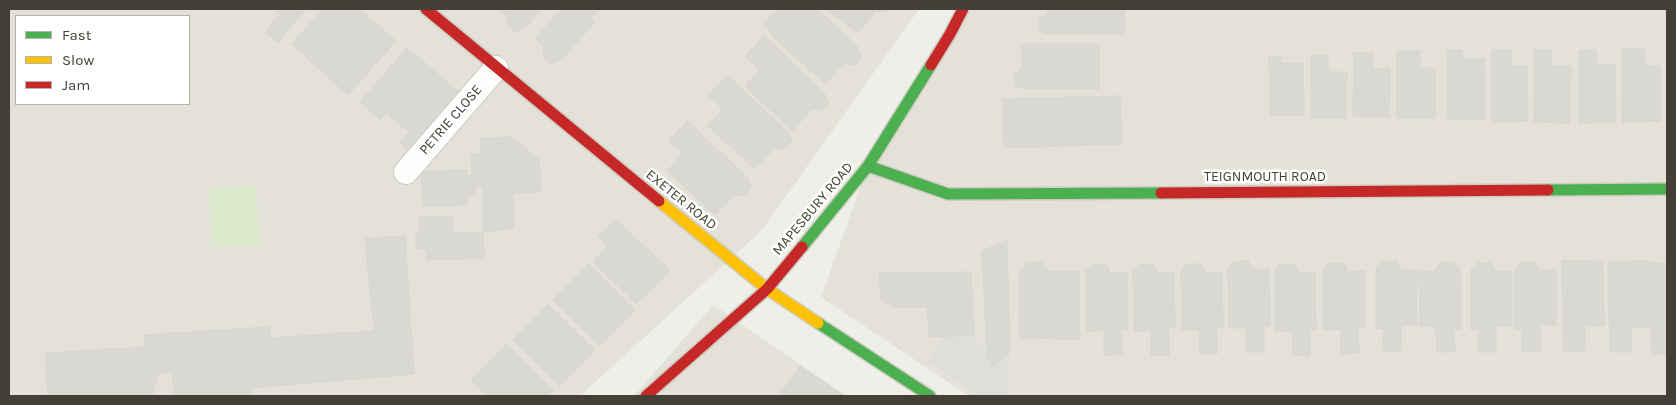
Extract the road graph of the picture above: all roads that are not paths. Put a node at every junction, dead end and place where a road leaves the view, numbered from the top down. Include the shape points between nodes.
1 (426, 9) edge
2 (963, 9) edge
3 (496, 68) junction
4 (868, 166) junction
5 (406, 172) dead end
6 (1667, 189) edge
7 (767, 289) junction
8 (646, 396) edge
9 (930, 396) edge

1 - 3 street, EXETER ROAD
2 - 4 street, MAPESBURY ROAD
3 - 5 street, PETRIE CLOSE
3 - 7 street, EXETER ROAD
4 - 6 street, TEIGNMOUTH ROAD via 948,194
4 - 7 street, MAPESBURY ROAD
7 - 8 street, MAPESBURY ROAD
7 - 9 street, EXETER ROAD

